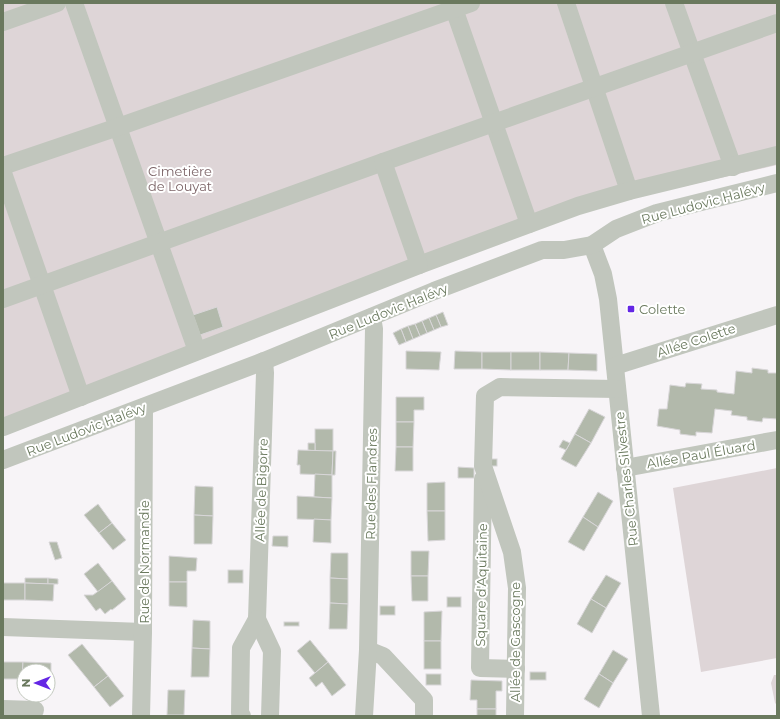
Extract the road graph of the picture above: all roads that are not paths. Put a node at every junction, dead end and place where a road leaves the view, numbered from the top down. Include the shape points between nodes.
1 (57, 3) edge
2 (74, 3) edge
3 (566, 3) edge
4 (674, 3) edge
5 (459, 5) edge
6 (3, 22) edge
7 (777, 23) edge
8 (692, 53) junction
9 (595, 88) junction
10 (494, 123) junction
11 (118, 127) junction
12 (777, 155) edge
13 (383, 162) junction
14 (3, 166) edge
15 (733, 167) junction
16 (3, 173) edge
17 (777, 183) edge
18 (629, 191) junction
19 (529, 224) junction
20 (158, 243) junction
21 (592, 245) junction
22 (419, 264) junction
23 (42, 286) junction
24 (3, 299) edge
25 (777, 315) edge
26 (372, 317) junction
27 (197, 351) junction
28 (264, 361) junction
29 (615, 366) junction
30 (617, 389) junction
31 (81, 397) junction
32 (144, 407) junction
33 (3, 427) edge
34 (777, 440) edge
35 (3, 460) edge
36 (483, 466) junction
37 (625, 468) junction
38 (257, 619) junction
39 (3, 627) edge
40 (143, 632) junction
41 (368, 650) junction
42 (516, 669) junction
43 (3, 709) edge
44 (35, 710) dead end
45 (142, 716) edge
46 (242, 716) edge
47 (270, 716) edge
48 (364, 716) edge
49 (424, 716) edge
50 (515, 716) edge
51 (651, 716) edge

1 - 6 street
2 - 11 street
3 - 9 street
4 - 8 street
5 - 10 street
5 - 11 street
7 - 8 street
8 - 9 street
8 - 15 street
9 - 10 street
9 - 18 street
10 - 13 street
10 - 19 street
11 - 14 street
11 - 20 street
12 - 15 street
13 - 20 street
13 - 22 street
15 - 18 street
16 - 23 street
17 - 21 street, Rue Ludovic Halévy via 657,213 616,229
18 - 19 street
19 - 22 street
20 - 23 street
20 - 27 street
21 - 26 street, Rue Ludovic Halévy via 564,250 542,250
21 - 29 street, Rue Charles Silvestre via 604,274
22 - 27 street
23 - 24 street
23 - 31 street
25 - 29 street, Allée Colette
26 - 28 street, Rue Ludovic Halévy
26 - 41 street, Rue des Flandres via 374,329
27 - 31 street
28 - 32 street, Rue Ludovic Halévy
28 - 38 street, Allée de Bigorre
29 - 30 street, Rue Charles Silvestre
30 - 36 street, Allée de Gascogne via 500,387 485,396
30 - 37 street, Rue Charles Silvestre
31 - 33 street
32 - 35 street, Rue Ludovic Halévy
32 - 40 street, Rue de Normandie
34 - 37 street, Allée Paul Éluard
36 - 42 street, Allée de Gascogne via 512,552 517,588
36 - 42 street, Square d'Aquitaine via 480,668
37 - 51 street, Rue Charles Silvestre
38 - 46 street via 241,648
38 - 47 street via 272,651
39 - 40 street
40 - 45 street, Rue de Normandie
41 - 48 street, Rue des Flandres
41 - 49 street via 383,656 424,700
42 - 50 street, Allée de Gascogne
43 - 44 street

